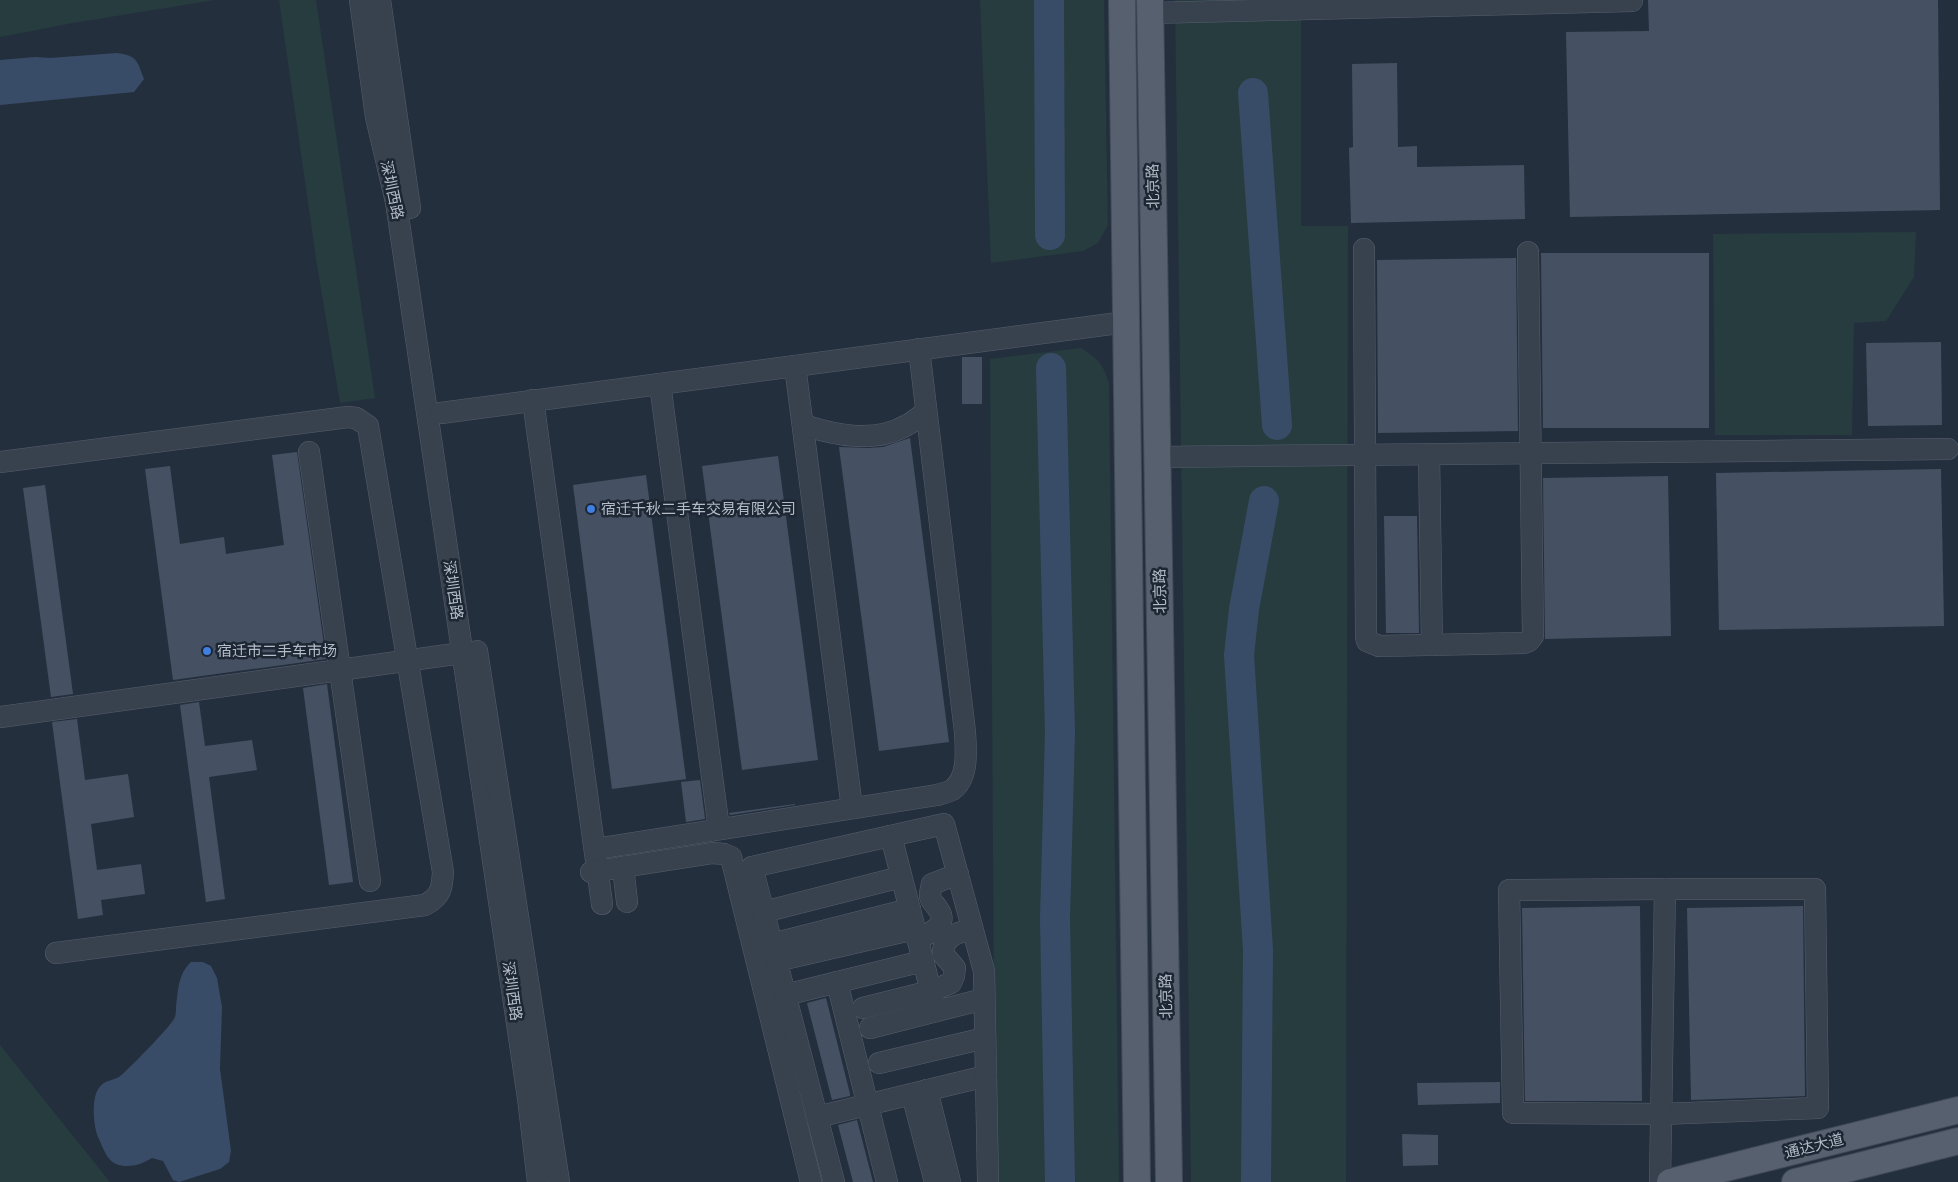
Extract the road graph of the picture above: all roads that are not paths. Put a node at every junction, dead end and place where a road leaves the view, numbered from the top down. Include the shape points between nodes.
1 (360, 0) edge
2 (380, 0) edge
3 (1122, 0) edge
4 (1632, 1) edge
5 (1150, 7) edge
6 (1364, 249) dead end
7 (1528, 252) dead end
8 (1126, 322) junction
9 (919, 349) junction
10 (795, 366) junction
11 (660, 384) junction
12 (534, 400) junction
13 (441, 412) junction
14 (926, 412) junction
15 (803, 425) junction
16 (1948, 449) dead end
17 (309, 452) dead end
18 (1530, 453) junction
19 (1429, 454) junction
20 (1365, 455) junction
21 (1158, 457) junction
22 (0, 462) edge
23 (1432, 645) junction
24 (462, 653) junction
25 (407, 660) junction
26 (341, 670) junction
27 (0, 717) edge
28 (852, 808) junction
29 (719, 829) junction
30 (892, 841) junction
31 (595, 849) junction
32 (622, 867) junction
33 (594, 872) junction
34 (958, 874) junction
35 (901, 877) junction
36 (370, 881) dead end
37 (1665, 889) junction
38 (627, 902) dead end
39 (602, 904) dead end
40 (763, 912) junction
41 (914, 926) junction
42 (972, 929) junction
43 (822, 951) junction
44 (56, 953) dead end
45 (774, 953) junction
46 (923, 961) junction
47 (833, 983) junction
48 (931, 991) junction
49 (785, 995) junction
50 (984, 1000) junction
51 (863, 1008) dead end
52 (936, 1012) junction
53 (870, 1028) dead end
54 (985, 1038) junction
55 (879, 1063) dead end
56 (986, 1076) junction
57 (919, 1092) junction
58 (868, 1104) junction
59 (1661, 1114) junction
60 (817, 1116) junction
61 (1956, 1117) edge
62 (1958, 1141) edge
63 (538, 1182) edge
64 (559, 1182) edge
65 (811, 1182) edge
66 (834, 1182) edge
67 (887, 1182) edge
68 (935, 1182) edge
69 (950, 1182) edge
70 (988, 1182) edge
71 (1137, 1182) edge
72 (1169, 1182) edge
73 (1660, 1182) edge
74 (1670, 1182) edge
75 (1795, 1182) edge

1 - 24 street, 深圳西路 via 376,117 396,202
2 - 13 street, 深圳西路
3 - 8 main road, 北京路
4 - 5 street
5 - 21 main road, 北京路
6 - 20 street
7 - 18 street
8 - 9 street
8 - 71 main road, 北京路
9 - 10 street
9 - 14 street
10 - 11 street
10 - 15 street
11 - 12 street
11 - 29 street
12 - 13 street
12 - 31 street
13 - 64 street, 深圳西路
14 - 15 street via 905,426 855,437
14 - 28 street via 966,759 962,777 953,789 937,795
15 - 28 street
16 - 18 street
17 - 26 street
18 - 19 street
18 - 23 street via 1532,636 1524,643
19 - 20 street
19 - 23 street
20 - 21 street
20 - 23 street via 1367,641 1379,646
21 - 72 main road, 北京路
22 - 25 street via 356,418 368,426
24 - 25 street
24 - 63 street, 深圳西路
25 - 26 street
25 - 44 street via 442,872 442,887 436,899 411,908
26 - 27 street
26 - 36 street
28 - 29 street
29 - 31 street
30 - 34 street via 944,824
30 - 35 street
30 - 40 street via 752,867
31 - 33 street
32 - 33 street
32 - 38 street
32 - 65 street via 713,853 731,857
33 - 39 street
34 - 41 street via 932,884 930,895 940,910 942,920 938,927
34 - 42 street
35 - 40 street
35 - 41 street
37 - 59 street
37 - 59 street via 1815,889 1818,1108
37 - 59 street via 1509,890 1513,1113
40 - 45 street
41 - 43 street
41 - 45 street
41 - 46 street
42 - 48 street via 946,940 943,954 955,968 954,976 951,983
42 - 50 street via 984,971
43 - 45 street
43 - 47 street
45 - 49 street
46 - 47 street
46 - 48 street
47 - 49 street
47 - 58 street
48 - 51 street
48 - 52 street
49 - 60 street
50 - 52 street
50 - 54 street
52 - 53 street
54 - 55 street
54 - 56 street
56 - 57 street
56 - 70 street
57 - 58 street
57 - 68 street
57 - 69 street
58 - 60 street
58 - 67 street
59 - 73 street
60 - 66 street
61 - 74 main road, 通达大道
62 - 75 main road, 通达大道

